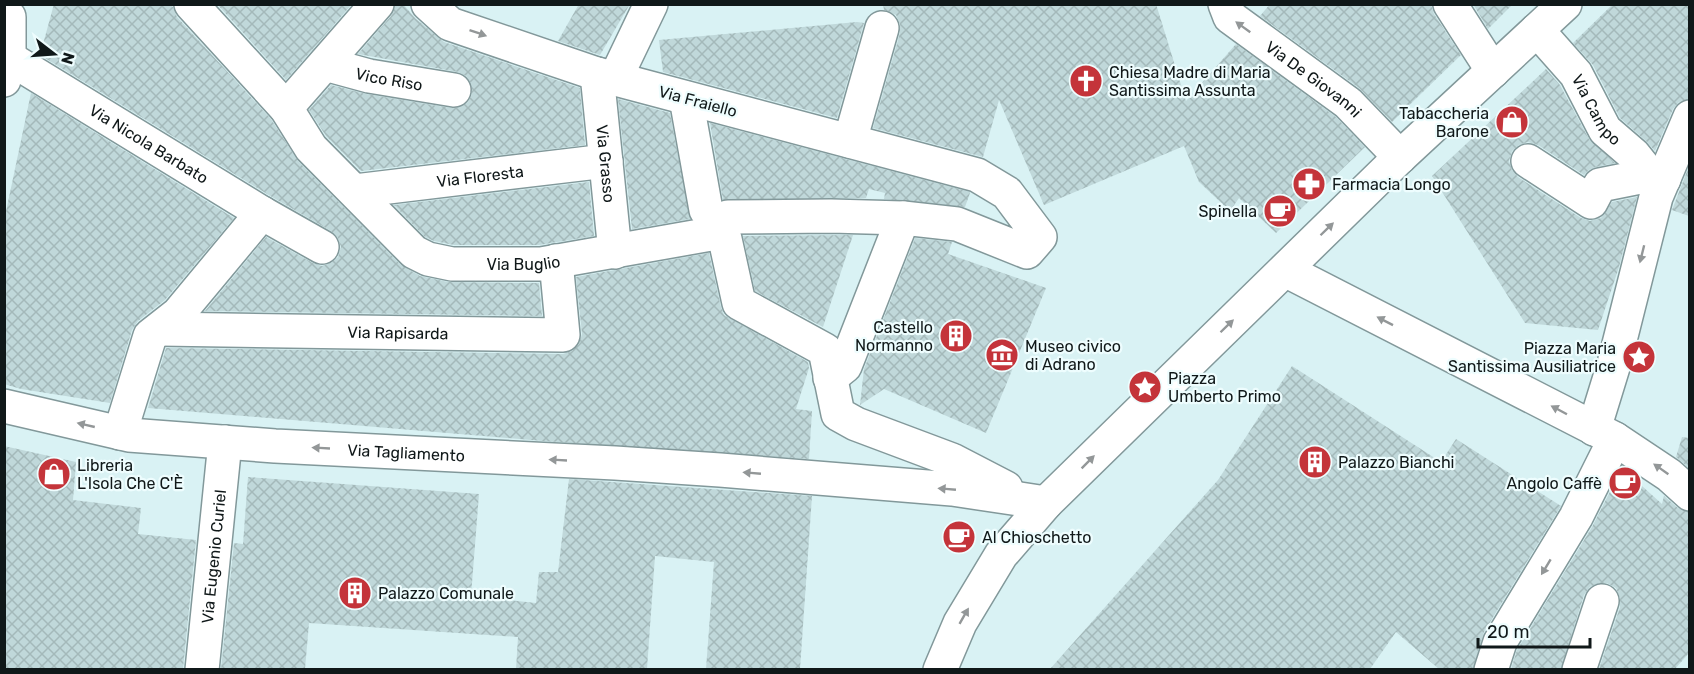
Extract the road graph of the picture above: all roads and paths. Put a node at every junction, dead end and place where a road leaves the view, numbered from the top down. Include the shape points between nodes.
1 (377, 4) edge
2 (428, 4) edge
3 (1225, 4) edge
4 (1450, 4) edge
5 (1565, 4) edge
6 (192, 5) edge
7 (656, 5) edge
8 (8, 15) edge
9 (882, 28) dead end
10 (1537, 30) junction
11 (325, 64) junction
12 (16, 71) edge
13 (1493, 71) junction
14 (606, 77) junction
15 (454, 90) dead end
16 (686, 98) junction
17 (286, 108) junction
18 (1689, 117) edge
19 (850, 141) junction
20 (1400, 157) junction
21 (606, 161) junction
22 (1528, 161) dead end
23 (1657, 184) junction
24 (355, 191) junction
25 (261, 213) junction
26 (903, 218) junction
27 (957, 224) joint
28 (716, 226) junction
29 (322, 247) dead end
30 (615, 252) junction
31 (556, 261) junction
32 (1285, 270) junction
33 (160, 328) junction
34 (834, 364) junction
35 (4, 406) edge
36 (120, 433) junction
37 (1613, 439) junction
38 (225, 442) junction
39 (1689, 494) edge
40 (1037, 502) junction
41 (1602, 601) dead end
42 (202, 669) edge
43 (940, 669) edge
44 (1491, 669) edge
45 (1579, 669) edge

1 - 11 street
2 -> 14 street, Via Fraiello via 450,24
20 -> 3 street, Via De Giovanni via 1348,103 1230,17
4 - 13 street
5 - 10 street
6 - 17 street, Via Buglio
7 - 14 street
8 - 12 street
9 - 19 street
10 - 13 street
10 - 23 street, Via Campo via 1576,74 1605,130 1634,155
11 - 15 street, Vico Riso via 369,76
11 - 17 street
12 - 25 street, Via Nicola Barbato
13 - 20 street
14 - 16 street, Via Fraiello
14 - 21 street, Via Grasso
16 - 19 street, Via Fraiello
16 - 28 street via 706,210
17 - 24 street, Via Buglio via 311,148
18 - 23 street
19 - 27 street, Via Fraiello via 977,175 1006,193 1041,237 1027,252
32 -> 20 street
21 - 24 street, Via Floresta
21 - 30 street, Via Grasso
22 - 23 street via 1591,202 1600,185
23 -> 37 street via 1614,364
24 - 31 street, Via Buglio via 414,252 428,260 452,264
25 - 29 street, Via Nicola Barbato
25 - 33 street via 178,314
26 - 27 street, Via Buglio
26 - 28 street, Via Buglio via 728,217
26 - 34 street
28 - 30 street, Via Buglio via 711,234
28 - 34 street via 725,239 739,303
30 - 31 street, Via Buglio
31 - 33 street, Via Rapisarda via 563,335
37 -> 32 street
40 -> 32 street
33 - 36 street via 150,336
34 - 40 street via 838,414 952,460
36 -> 35 street, Via Tagliamento
36 - 38 street, Via Tagliamento
39 -> 37 street via 1669,475
37 -> 44 street via 1576,517 1500,642
40 -> 38 street, Via Tagliamento via 952,489 615,462
38 - 42 street, Via Eugenio Curiel
43 -> 40 street via 960,623
41 - 45 street

